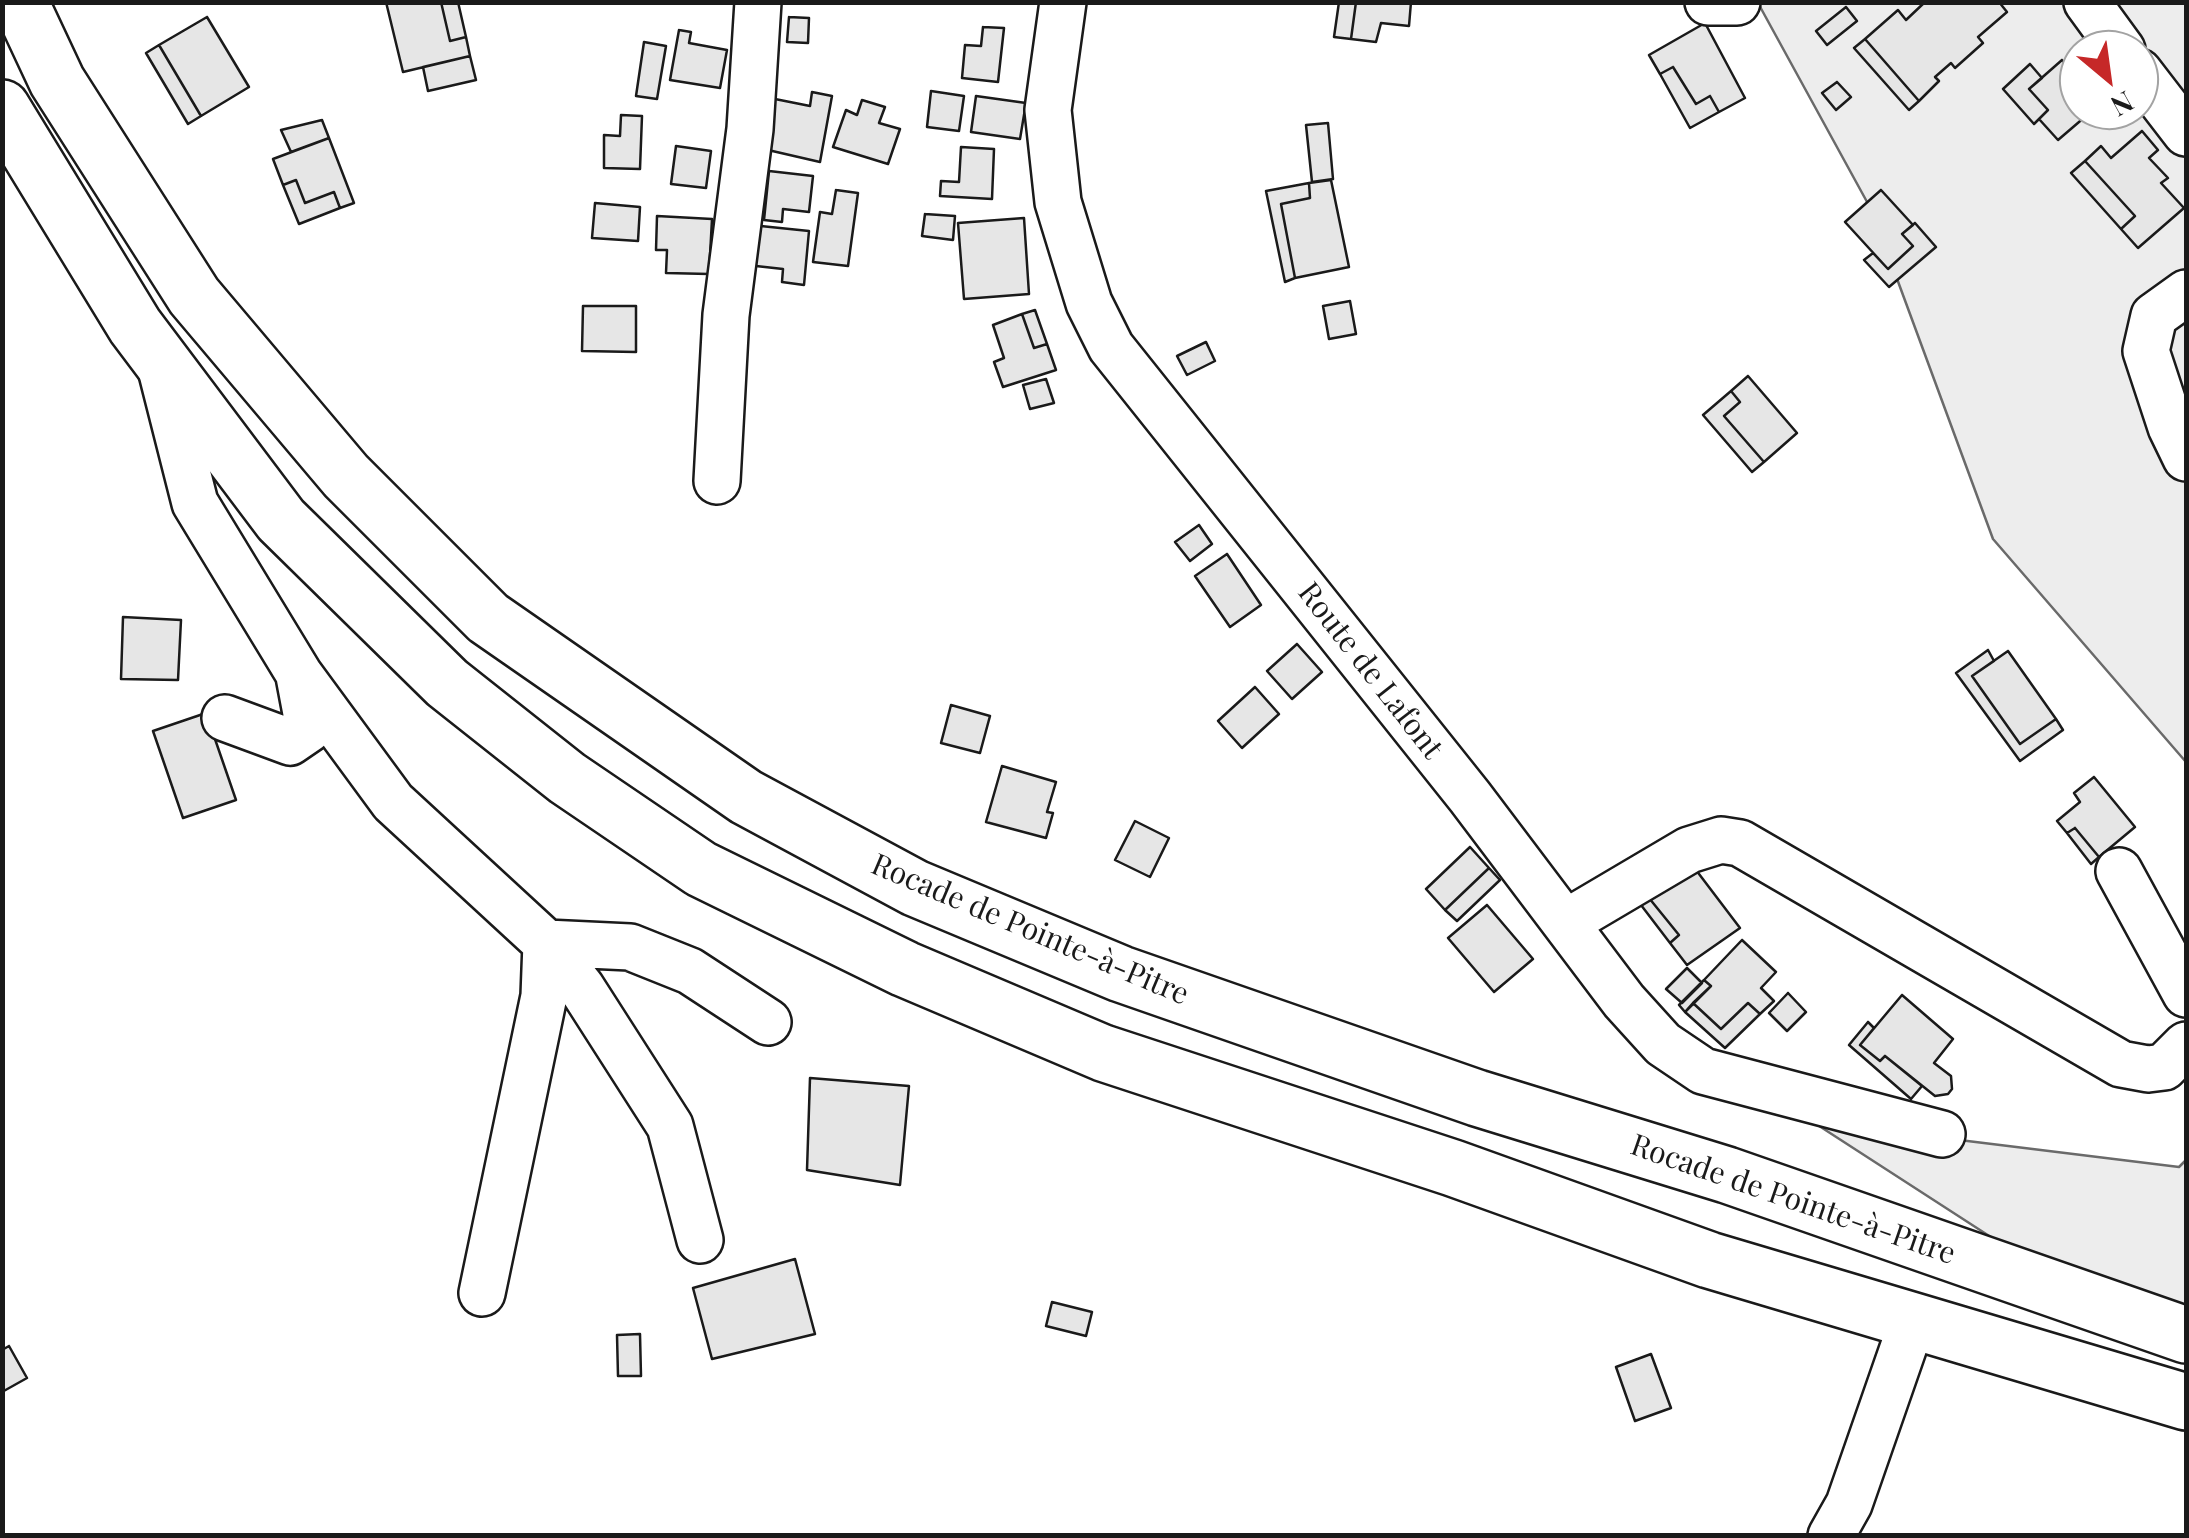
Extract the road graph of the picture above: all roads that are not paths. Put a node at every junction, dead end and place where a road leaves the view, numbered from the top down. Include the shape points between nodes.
1 (20, 2) edge
2 (758, 2) edge
3 (1063, 2) edge
4 (1708, 2) edge
5 (1737, 2) edge
6 (2086, 2) edge
7 (2107, 30) edge
8 (2159, 98) edge
9 (2, 108) edge
10 (2186, 133) edge
11 (2186, 293) edge
12 (158, 358) junction
13 (2186, 458) edge
14 (717, 480) dead end
15 (299, 674) junction
16 (224, 718) dead end
17 (2119, 871) dead end
18 (1567, 922) junction
19 (546, 943) junction
20 (2186, 994) edge
21 (768, 1022) dead end
22 (2186, 1045) edge
23 (1942, 1134) dead end
24 (700, 1240) dead end
25 (482, 1293) dead end
26 (1913, 1320) junction
27 (2186, 1335) edge
28 (2186, 1402) edge
29 (1832, 1536) edge

1 - 27 highway, Rocade de Pointe-à-Pitre via 57,81 194,296 346,476 488,618 746,797 915,888 1121,974
2 - 14 street via 726,315
3 - 18 street, Route de Lafont via 1048,110 1058,202 1089,303 1111,348
4 - 5 street
6 - 7 street
8 - 10 street
9 - 12 highway
11 - 13 street via 2154,316 2146,351
12 - 15 street via 195,503
12 - 26 highway via 281,520 447,683 568,778 701,869 905,968 1103,1053 1710,1260
15 - 16 street via 308,729 290,742
15 - 19 street via 394,802
17 - 20 street
18 - 22 street via 1689,850 1740,842 2121,1064 2164,1066
18 - 23 street, Route de Lafont via 1663,1044 1704,1071
19 - 21 street via 630,946 690,971
19 - 24 street via 670,1126
19 - 25 street via 544,996
26 - 28 highway
26 - 29 street

